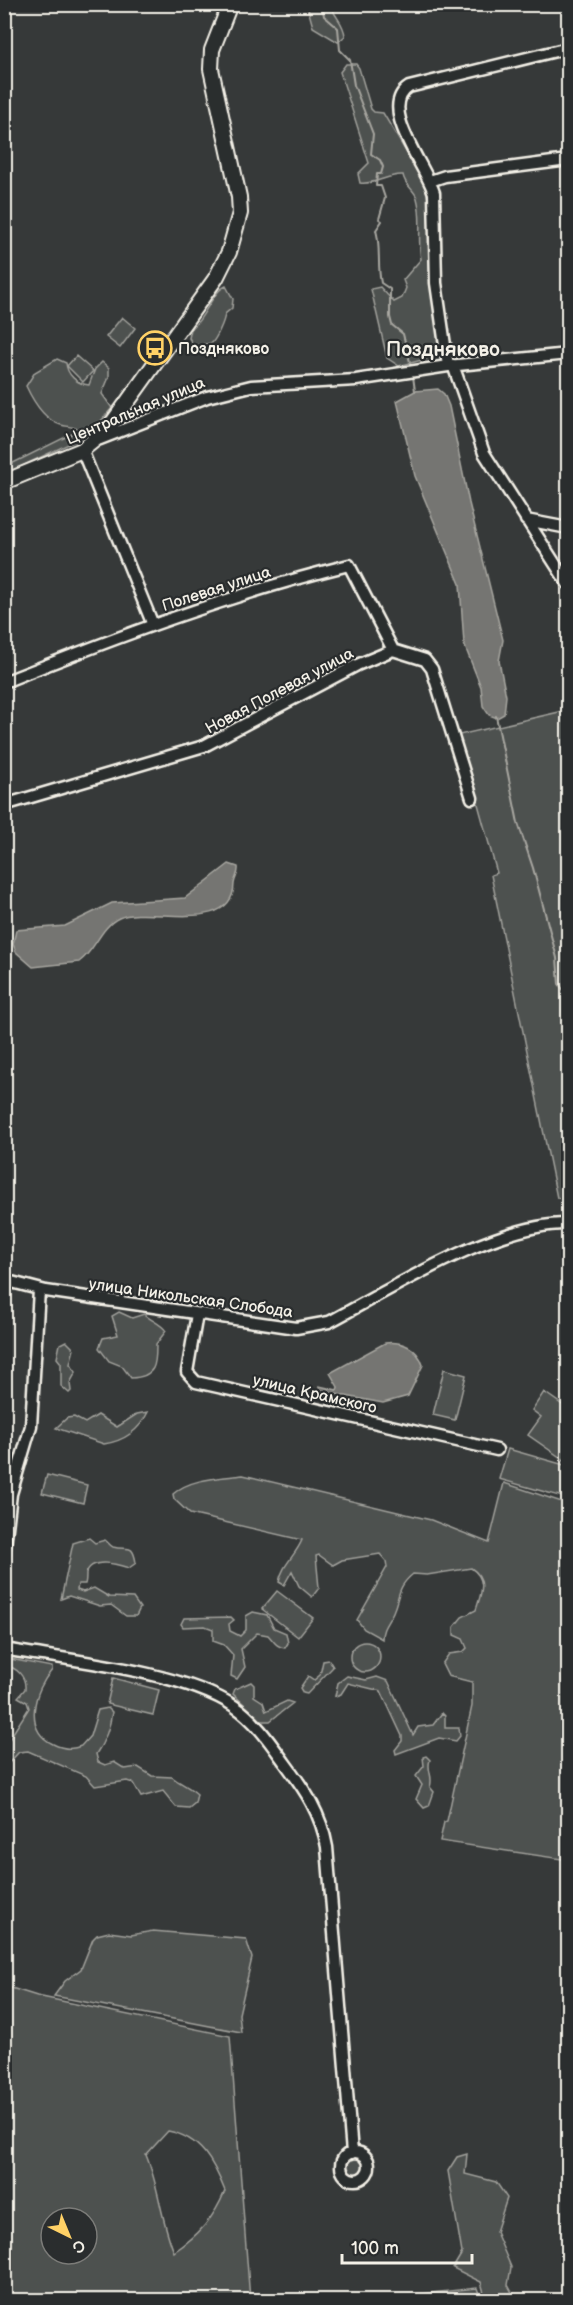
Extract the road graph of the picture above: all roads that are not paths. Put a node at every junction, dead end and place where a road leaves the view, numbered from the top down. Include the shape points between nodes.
1 (230, 4) edge
2 (568, 48) edge
3 (568, 160) edge
4 (430, 182) junction
5 (568, 354) edge
6 (451, 365) junction
7 (94, 442) junction
8 (82, 450) junction
9 (4, 482) edge
10 (526, 520) junction
11 (568, 528) edge
12 (568, 584) edge
13 (153, 625) junction
14 (393, 650) junction
15 (4, 682) edge
16 (472, 798) dead end
17 (4, 806) edge
18 (568, 1224) edge
19 (4, 1280) edge
20 (39, 1290) junction
21 (196, 1314) junction
22 (497, 1450) dead end
23 (4, 1554) edge
24 (4, 1649) edge
25 (352, 2153) dead end

1 - 7 street via 212,50 211,69 239,197 238,227 216,278 189,319 120,415
2 - 4 street via 409,87 398,97 396,105 403,129
3 - 4 street via 445,176
4 - 6 street via 434,193 436,283
5 - 6 street, Центральная улица
6 - 7 street, Центральная улица via 372,379 285,382 230,390
6 - 10 street via 484,453
7 - 8 street, Центральная улица
8 - 9 street, Центральная улица
8 - 13 street
10 - 11 street
10 - 12 street
13 - 14 street, Полевая улица via 291,579 349,565
13 - 15 street, Полевая улица
14 - 16 street via 424,660 432,669
14 - 17 street, Новая Полевая улица via 204,746
18 - 21 street, улица Никольская Слобода via 539,1227 488,1241 319,1325 296,1328
19 - 20 street, улица Никольская Слобода
20 - 21 street, улица Никольская Слобода
20 - 23 street via 31,1426 11,1494
21 - 22 street, улица Крамского via 188,1372 196,1382
24 - 25 street via 136,1672 219,1697 252,1721 309,1796 327,1847

